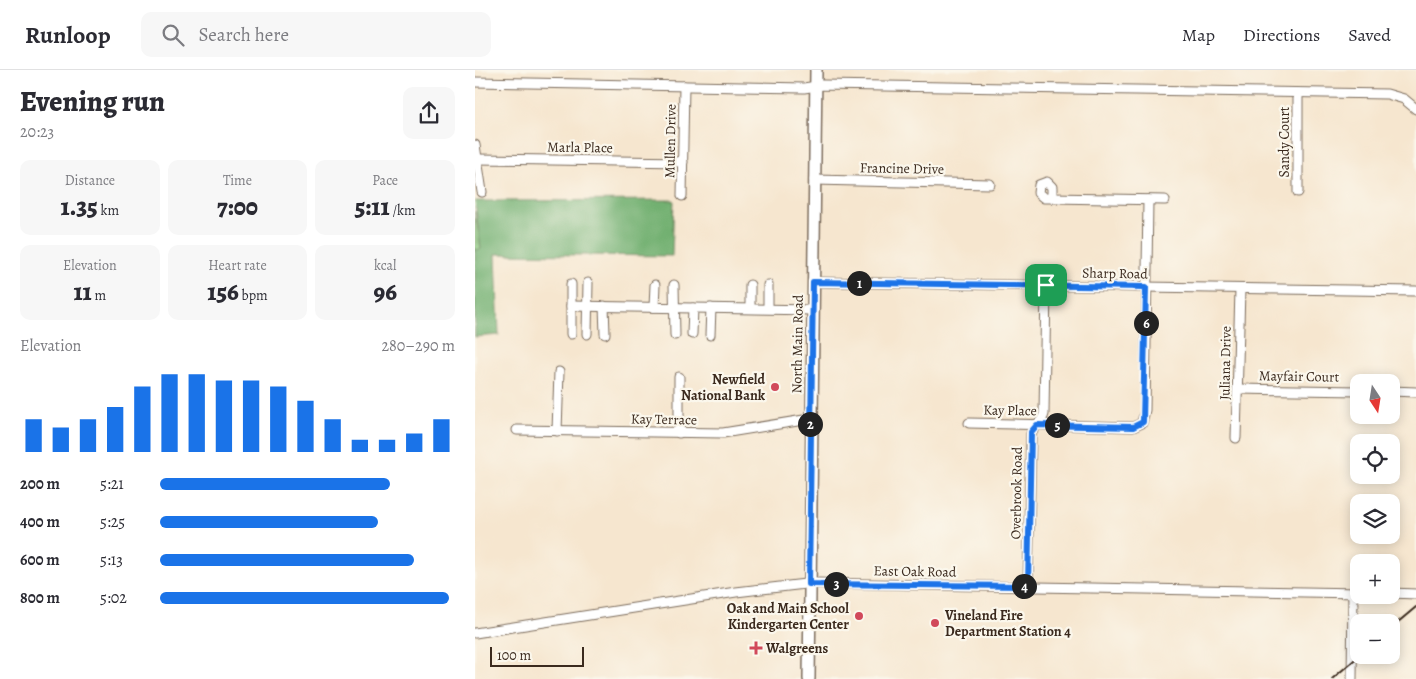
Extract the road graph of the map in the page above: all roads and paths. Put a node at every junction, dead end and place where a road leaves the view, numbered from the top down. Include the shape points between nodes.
1 (816, 70) edge
2 (475, 82) edge
3 (684, 86) junction
4 (816, 86) junction
5 (1298, 93) junction
6 (1416, 110) edge
7 (475, 145) edge
8 (477, 159) junction
9 (683, 162) junction
10 (814, 180) junction
11 (990, 184) dead end
12 (482, 192) dead end
13 (1297, 192) dead end
14 (682, 196) dead end
15 (1052, 198) dead end
16 (1148, 200) junction
17 (1165, 200) dead end
18 (813, 282) junction
19 (588, 283) dead end
20 (571, 284) dead end
21 (655, 285) dead end
22 (674, 285) dead end
23 (750, 285) dead end
24 (768, 285) dead end
25 (1046, 285) junction
26 (1146, 287) junction
27 (1240, 289) junction
28 (1416, 291) edge
29 (571, 306) junction
30 (588, 306) junction
31 (604, 306) junction
32 (654, 307) junction
33 (674, 307) junction
34 (693, 308) junction
35 (711, 308) junction
36 (750, 308) junction
37 (767, 308) junction
38 (813, 310) junction
39 (571, 334) dead end
40 (587, 334) dead end
41 (605, 334) dead end
42 (692, 334) dead end
43 (675, 335) dead end
44 (710, 336) dead end
45 (559, 372) dead end
46 (679, 377) dead end
47 (1238, 389) junction
48 (1350, 391) edge
49 (1400, 392) edge
50 (1416, 392) edge
51 (810, 418) junction
52 (969, 423) dead end
53 (1037, 425) junction
54 (517, 430) dead end
55 (557, 431) junction
56 (679, 433) junction
57 (1236, 438) dead end
58 (809, 584) junction
59 (1028, 586) junction
60 (1350, 592) edge
61 (1400, 593) edge
62 (1416, 594) edge
63 (1355, 604) edge
64 (475, 633) edge
65 (809, 679) edge
66 (1352, 679) edge

1 - 4 main road, North Main Road
2 - 3 street
3 - 4 street
3 - 9 street, Mullen Drive
4 - 5 street
4 - 10 main road, North Main Road
5 - 6 street via 1387,94 1404,99
5 - 13 street, Sandy Court
7 - 8 street
8 - 9 street, Marla Place
8 - 12 street
9 - 14 street, Mullen Drive
10 - 11 street, Francine Drive
10 - 18 main road, North Main Road
15 - 16 street
16 - 17 street
16 - 26 street
18 - 25 street, Sharp Road
18 - 38 main road, North Main Road
19 - 30 street
20 - 29 street
21 - 32 street
22 - 33 street
23 - 36 street
24 - 37 street
25 - 26 street, Sharp Road
25 - 53 street, Overbrook Road via 1044,414
26 - 27 street, Sharp Road
26 - 53 street, Kay Place via 1144,419 1139,426
27 - 28 street, Sharp Road
27 - 47 street, Juliana Drive
29 - 30 street
29 - 39 street
30 - 31 street
30 - 40 street
31 - 32 street
31 - 41 street
32 - 33 street
33 - 34 street
33 - 43 street
34 - 35 street
34 - 42 street
35 - 36 street
35 - 44 street
36 - 37 street
37 - 38 street
38 - 51 main road, North Main Road
45 - 55 street
46 - 56 street
47 - 48 street, Mayfair Court
47 - 57 street, Juliana Drive
49 - 50 street
51 - 56 street, Kay Terrace via 723,433
51 - 58 main road, North Main Road
52 - 53 street, Kay Place
53 - 59 street, Overbrook Road via 1031,434
54 - 55 street, Kay Terrace
55 - 56 street, Kay Terrace
58 - 59 street, East Oak Road
58 - 64 street, East Oak Road via 736,592
58 - 65 main road, North Main Road
59 - 60 street, East Oak Road
61 - 62 street
63 - 66 street

